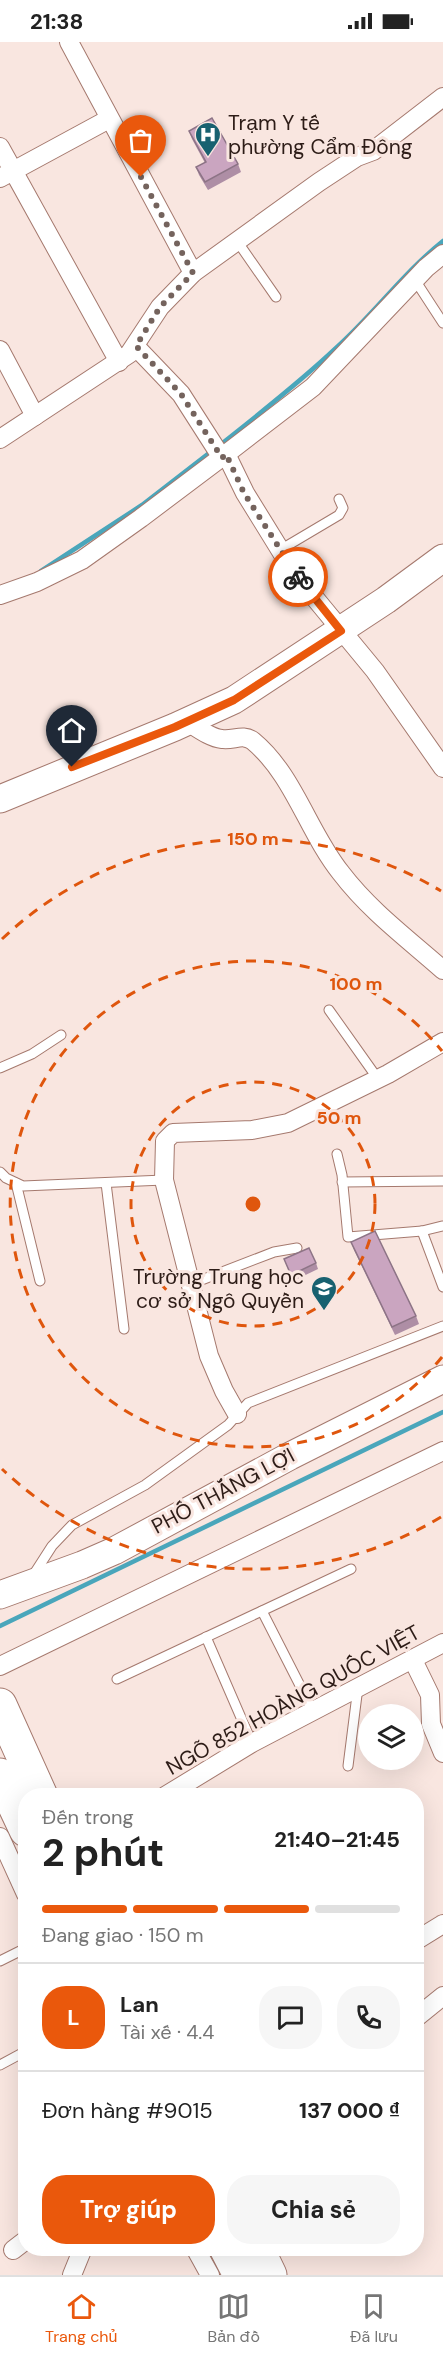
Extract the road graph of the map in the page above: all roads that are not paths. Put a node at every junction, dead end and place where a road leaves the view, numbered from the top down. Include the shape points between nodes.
1 (69, 42) edge
2 (443, 97) edge
3 (109, 119) junction
4 (0, 147) edge
5 (7, 174) edge
6 (237, 241) junction
7 (443, 254) edge
8 (193, 273) junction
9 (415, 280) junction
10 (276, 297) dead end
11 (443, 323) edge
12 (136, 346) junction
13 (0, 350) edge
14 (119, 362) junction
15 (35, 416) junction
16 (0, 439) edge
17 (220, 452) junction
18 (339, 499) dead end
19 (280, 550) junction
20 (443, 558) edge
21 (0, 595) edge
22 (341, 631) junction
23 (186, 722) junction
24 (443, 768) edge
25 (0, 799) edge
26 (443, 970) edge
27 (330, 1010) dead end
28 (61, 1035) dead end
29 (443, 1042) edge
30 (0, 1068) edge
31 (378, 1079) junction
32 (337, 1154) dead end
33 (0, 1172) edge
34 (164, 1180) junction
35 (443, 1181) edge
36 (342, 1182) junction
37 (16, 1183) junction
38 (106, 1183) junction
39 (442, 1226) edge
40 (422, 1231) junction
41 (297, 1248) dead end
42 (40, 1281) dead end
43 (191, 1284) junction
44 (443, 1287) edge
45 (443, 1326) edge
46 (124, 1329) dead end
47 (443, 1379) edge
48 (237, 1414) junction
49 (443, 1451) edge
50 (351, 1569) dead end
51 (28, 1584) junction
52 (0, 1595) edge
53 (262, 1611) junction
54 (206, 1637) junction
55 (443, 1643) edge
56 (412, 1660) junction
57 (0, 1666) edge
58 (117, 1680) dead end
59 (358, 1687) junction
60 (0, 1705) edge
61 (313, 1712) junction
62 (252, 1743) junction
63 (443, 1753) edge
64 (348, 1766) dead end
65 (0, 1775) edge
66 (37, 1788) edge
67 (178, 1788) edge
68 (18, 1813) edge
69 (0, 1837) edge
70 (18, 1876) edge
71 (443, 1924) edge
72 (424, 1936) edge
73 (18, 1952) edge
74 (0, 1961) edge
75 (443, 1996) edge
76 (424, 2011) edge
77 (18, 2055) edge
78 (0, 2065) edge
79 (79, 2256) edge
80 (199, 2256) edge
81 (230, 2256) edge
82 (260, 2256) edge
83 (72, 2275) edge
84 (210, 2275) edge
85 (240, 2275) edge
86 (270, 2275) edge

1 - 3 street
2 - 6 street via 373,151 357,157
3 - 5 street
3 - 8 street
4 - 5 street
5 - 14 street
6 - 8 street
6 - 10 lane
7 - 9 street
8 - 12 street via 160,307
9 - 11 lane
9 - 17 street via 313,387
12 - 14 street
12 - 17 street via 181,394
13 - 15 street
14 - 15 street
15 - 16 street
17 - 19 street
17 - 21 street via 82,560
18 - 19 lane via 343,508 339,515
19 - 22 street
20 - 22 street
22 - 23 street via 234,700
22 - 24 street via 375,671
23 - 25 street
23 - 26 street via 217,738 244,737 253,741 290,787 318,841 341,874 390,925
27 - 31 lane
28 - 30 lane
29 - 31 street
31 - 34 street via 288,1124 252,1131 173,1132 165,1141
32 - 36 lane
33 - 37 lane
34 - 38 lane
34 - 43 street
35 - 36 lane
36 - 40 lane via 348,1237
37 - 38 lane
37 - 42 lane
38 - 46 lane
39 - 40 lane
40 - 44 lane
41 - 43 lane via 274,1252
43 - 48 street via 209,1356
45 - 48 lane via 248,1403
47 - 51 street, PHỐ THẮNG LỢI via 114,1551
48 - 51 lane via 228,1425 145,1485 72,1525 52,1546
49 - 57 street
50 - 53 lane
51 - 52 street, PHỐ THẮNG LỢI
53 - 54 lane
53 - 61 lane
54 - 58 lane
54 - 62 lane
55 - 56 street, NGÕ 852 HOÀNG QUỐC VIỆT
56 - 59 street, NGÕ 852 HOÀNG QUỐC VIỆT
56 - 63 street via 430,1695 431,1724
59 - 61 street, NGÕ 852 HOÀNG QUỐC VIỆT
59 - 64 lane
60 - 66 highway
61 - 62 street, NGÕ 852 HOÀNG QUỐC VIỆT
62 - 67 street, NGÕ 852 HOÀNG QUỐC VIỆT
65 - 68 highway
69 - 70 street
71 - 72 street
73 - 74 lane
75 - 76 street
77 - 78 lane
79 - 83 street
80 - 84 street
81 - 85 highway
82 - 86 highway

